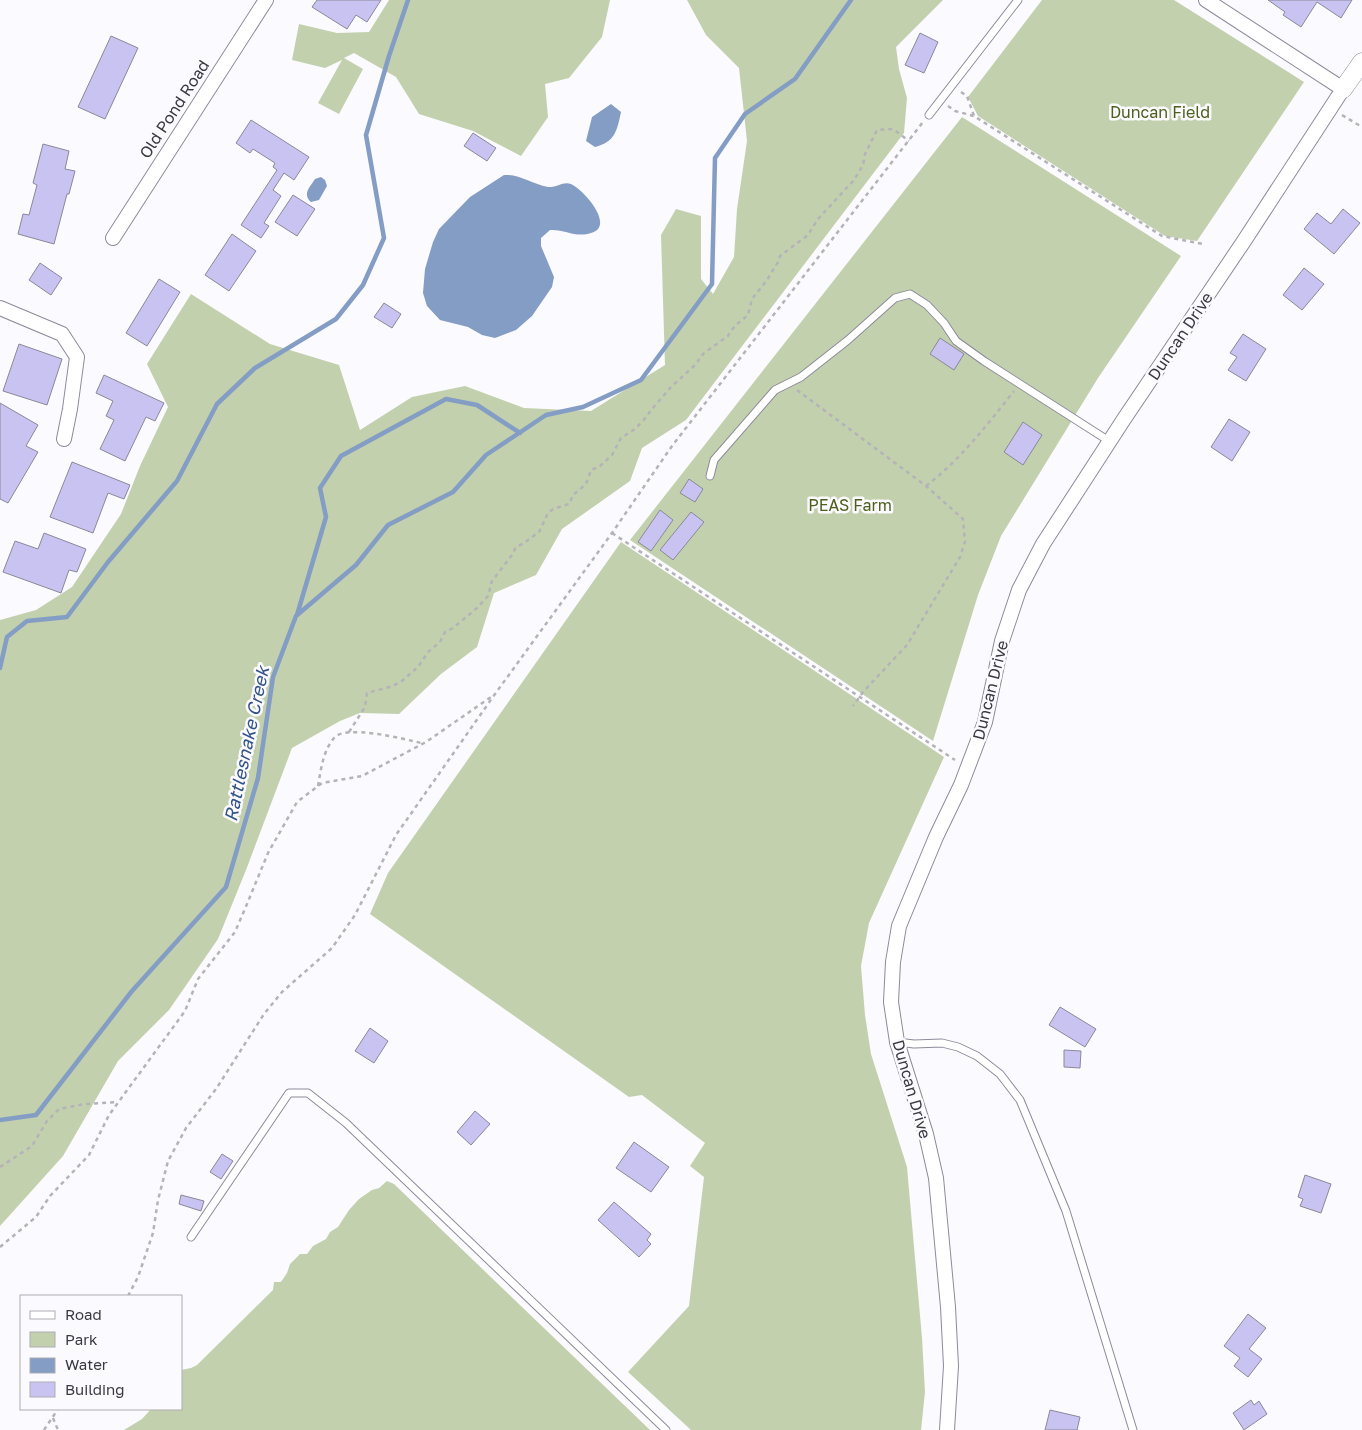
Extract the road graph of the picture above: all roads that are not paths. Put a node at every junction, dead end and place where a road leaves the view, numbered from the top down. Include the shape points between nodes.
1 (266, 0) edge
2 (1018, 0) edge
3 (1206, 0) edge
4 (1362, 62) edge
5 (1343, 89) junction
6 (929, 115) road end
7 (113, 238) dead end
8 (0, 308) edge
9 (64, 439) dead end
10 (1109, 441) junction
11 (710, 476) dead end
12 (897, 1042) junction
13 (191, 1238) dead end
14 (666, 1430) edge
15 (947, 1430) edge
16 (1133, 1430) edge

1 - 7 street, Old Pond Road
2 - 6 lane
3 - 5 street
4 - 5 street, Duncan Drive
5 - 10 street, Duncan Drive
8 - 9 street via 62,334 77,357
10 - 11 lane via 956,341 927,305 910,294 895,298 801,377 775,390 714,460
10 - 12 street, Duncan Drive via 1043,544 1019,590 1002,640 985,722 899,926 891,1002
12 - 15 street, Duncan Drive via 926,1134 936,1178 951,1366
12 - 16 lane via 942,1043 977,1056 1000,1074 1020,1100 1066,1211
13 - 14 lane via 289,1093 308,1093 346,1123

